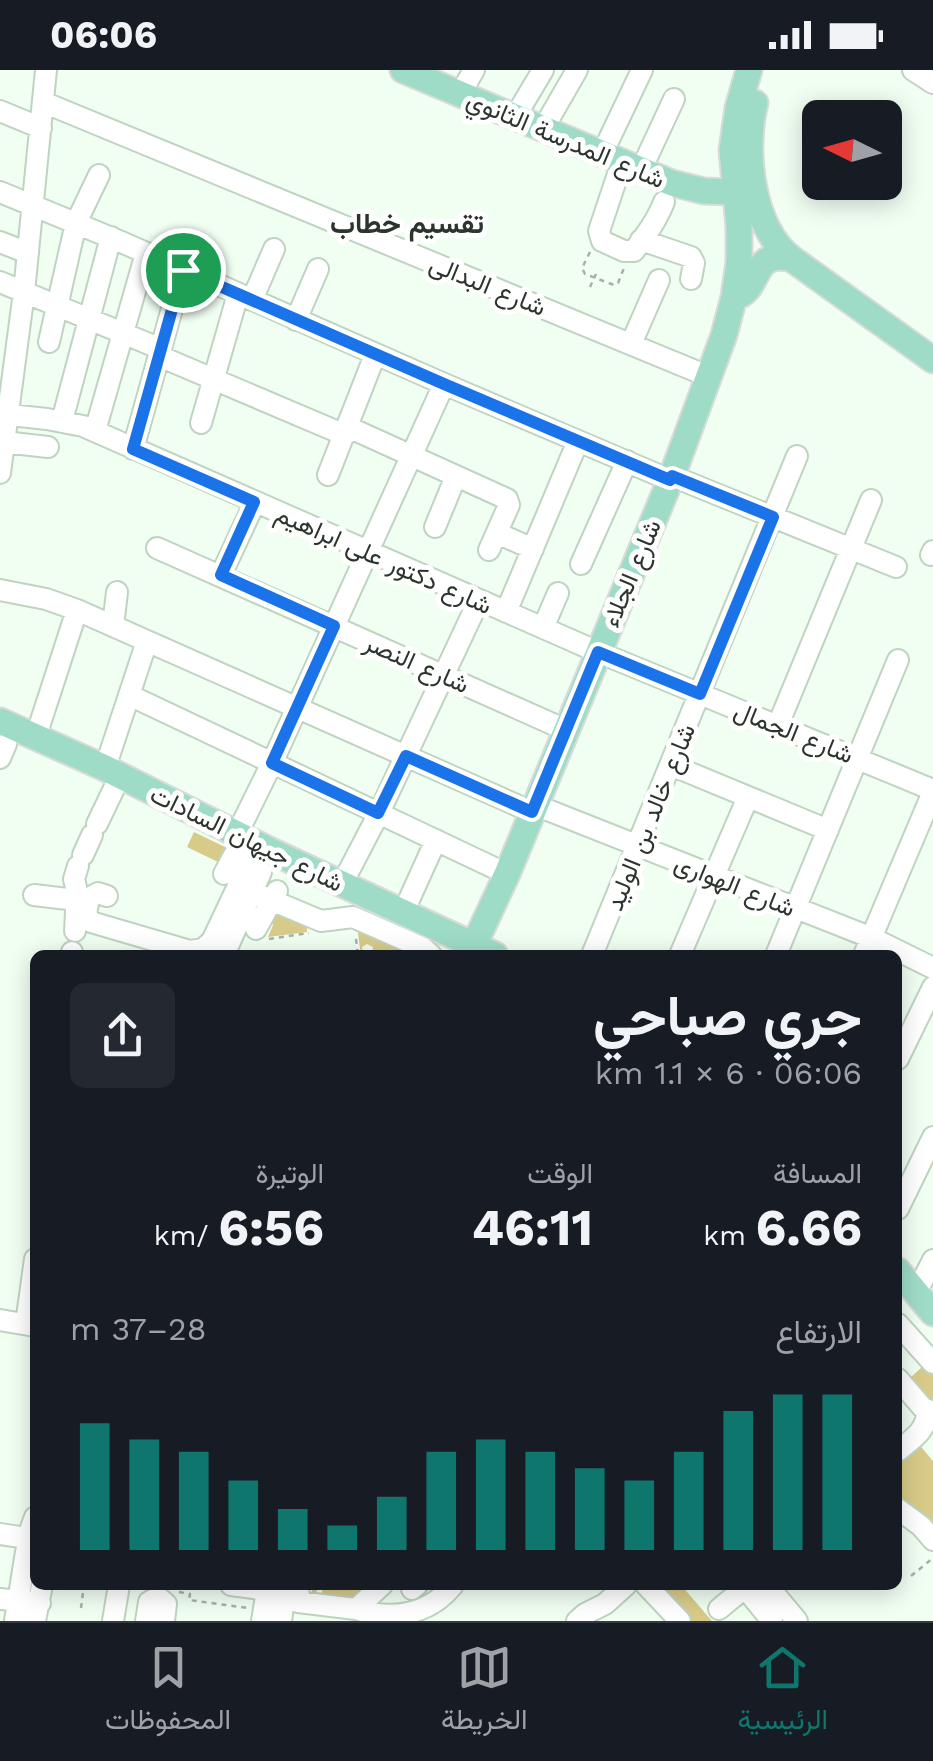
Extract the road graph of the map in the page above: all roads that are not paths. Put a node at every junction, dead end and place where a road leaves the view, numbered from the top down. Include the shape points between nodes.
1 (46, 70) edge
2 (474, 70) edge
3 (542, 70) edge
4 (577, 70) edge
5 (749, 70) edge
6 (766, 70) edge
7 (914, 70) edge
8 (415, 72) edge
9 (635, 72) edge
10 (933, 83) edge
11 (460, 94) junction
12 (674, 99) dead end
13 (44, 102) junction
14 (745, 109) junction
15 (0, 111) edge
16 (515, 117) junction
17 (41, 128) junction
18 (543, 129) junction
19 (621, 162) junction
20 (99, 174) dead end
21 (0, 192) edge
22 (734, 192) junction
23 (668, 194) junction
24 (33, 206) junction
25 (76, 223) junction
26 (111, 238) junction
27 (0, 242) edge
28 (636, 246) junction
29 (274, 250) dead end
30 (146, 253) junction
31 (28, 254) junction
32 (792, 259) junction
33 (318, 268) dead end
34 (183, 270) junction
35 (691, 279) dead end
36 (660, 280) dead end
37 (0, 282) edge
38 (24, 292) junction
39 (734, 296) junction
40 (245, 297) junction
41 (57, 306) junction
42 (89, 319) junction
43 (296, 320) junction
44 (123, 333) junction
45 (49, 342) dead end
46 (631, 344) junction
47 (160, 352) junction
48 (376, 355) junction
49 (933, 360) edge
50 (710, 377) junction
51 (214, 379) junction
52 (444, 384) junction
53 (4, 415) edge
54 (62, 421) junction
55 (201, 423) dead end
56 (346, 431) junction
57 (95, 432) junction
58 (578, 441) junction
59 (4, 442) junction
60 (48, 447) dead end
61 (133, 449) junction
62 (412, 456) junction
63 (797, 456) dead end
64 (627, 462) junction
65 (0, 473) edge
66 (328, 475) dead end
67 (456, 476) junction
68 (671, 478) junction
69 (870, 500) dead end
70 (254, 502) junction
71 (773, 517) junction
72 (435, 528) dead end
73 (157, 548) dead end
74 (851, 548) junction
75 (532, 549) junction
76 (368, 552) junction
77 (581, 564) dead end
78 (896, 567) dead end
79 (221, 575) junction
80 (0, 590) edge
81 (118, 592) dead end
82 (558, 593) dead end
83 (478, 600) junction
84 (77, 610) junction
85 (506, 612) junction
86 (114, 626) junction
87 (334, 626) junction
88 (543, 628) junction
89 (147, 641) junction
90 (598, 652) junction
91 (898, 660) dead end
92 (443, 675) junction
93 (700, 694) junction
94 (129, 695) junction
95 (297, 708) junction
96 (778, 726) junction
97 (566, 730) junction
98 (8, 738) edge
99 (406, 756) junction
100 (857, 758) junction
101 (272, 763) junction
102 (671, 765) junction
103 (113, 772) junction
104 (933, 791) edge
105 (748, 797) junction
106 (534, 809) junction
107 (378, 813) junction
108 (828, 830) junction
109 (436, 840) junction
110 (638, 846) junction
111 (248, 854) junction
112 (507, 874) junction
113 (715, 876) junction
114 (342, 884) junction
115 (267, 894) junction
116 (34, 895) dead end
117 (108, 896) dead end
118 (76, 900) junction
119 (796, 909) junction
120 (403, 913) junction
121 (256, 929) road end
122 (76, 940) edge
123 (868, 946) edge
124 (475, 949) edge
125 (178, 950) edge
126 (196, 950) edge
127 (228, 950) edge
128 (425, 950) edge
129 (594, 950) edge
130 (682, 950) edge
131 (778, 950) edge
132 (902, 958) edge
133 (933, 968) edge
134 (933, 987) edge
135 (902, 1051) edge
136 (933, 1137) edge
137 (902, 1201) edge
138 (933, 1260) edge
139 (902, 1276) edge
140 (925, 1303) edge
141 (0, 1320) edge
142 (30, 1325) edge
143 (902, 1333) edge
144 (929, 1359) edge
145 (902, 1376) edge
146 (902, 1382) edge
147 (930, 1411) edge
148 (902, 1448) edge
149 (902, 1518) edge
150 (0, 1534) edge
151 (931, 1534) edge
152 (30, 1542) edge
153 (30, 1546) edge
154 (122, 1590) edge
155 (132, 1590) edge
156 (246, 1590) edge
157 (377, 1590) edge
158 (447, 1590) edge
159 (621, 1590) edge
160 (651, 1590) edge
161 (741, 1590) edge
162 (749, 1590) edge
163 (771, 1590) edge
164 (284, 1602) edge
165 (25, 1605) edge
166 (356, 1609) junction
167 (719, 1609) dead end
168 (597, 1614) edge
169 (137, 1620) edge
170 (577, 1621) edge
171 (680, 1621) edge
172 (772, 1621) edge
173 (797, 1621) edge

1 - 13 street
2 - 11 street
3 - 16 street
4 - 18 street
5 - 14 main road, شارع الجلاء
6 - 14 main road, شارع الجلاء
7 - 10 street
8 - 11 main road, شارع المدرسة الثانوي
9 - 19 street
11 - 16 main road, شارع المدرسة الثانوي
12 - 19 street
13 - 17 street
13 - 46 street, شارع البدالى
14 - 22 main road, شارع الجلاء via 732,150
14 - 32 main road, شارع الجلاء via 757,201
15 - 17 street
16 - 18 main road, شارع المدرسة الثانوي
17 - 24 street
18 - 19 main road, شارع المدرسة الثانوي
19 - 23 main road, شارع المدرسة الثانوي
19 - 28 street via 599,234 606,243
20 - 25 street
21 - 24 street
22 - 23 main road, شارع المدرسة الثانوي
22 - 39 main road, شارع الجلاء
23 - 28 street
24 - 25 street
24 - 31 street
25 - 26 street
25 - 41 street
26 - 30 street
26 - 42 street
27 - 31 street
28 - 35 street via 691,256
29 - 40 street
30 - 34 street
30 - 44 street
31 - 38 street
32 - 39 main road via 767,260 745,293
32 - 49 main road, شارع الجلاء
33 - 43 street
34 - 40 street
34 - 47 street
36 - 46 street
37 - 38 street
38 - 41 street
38 - 53 street
39 - 50 main road, شارع الجلاء
40 - 43 street
40 - 51 street
41 - 42 street
41 - 45 street
42 - 44 street
42 - 54 street
43 - 48 street
44 - 47 street
44 - 57 street
46 - 50 street, شارع البدالى
47 - 51 street
47 - 61 street
48 - 52 street
48 - 56 street
50 - 68 main road, شارع الجلاء
51 - 55 street
51 - 56 street
52 - 58 street
52 - 62 street
53 - 54 street, شارع دكتور على ابراهيم
53 - 59 street
54 - 57 street, شارع دكتور على ابراهيم
56 - 62 street
56 - 66 street
57 - 61 street, شارع دكتور على ابراهيم
58 - 64 street
58 - 75 street
59 - 60 street
59 - 65 street
61 - 70 street, شارع دكتور على ابراهيم
62 - 67 street
62 - 76 street
63 - 71 street, شارع خالد بن الوليد
64 - 68 street
64 - 77 street
67 - 72 street
67 - 75 street via 507,499 493,541
68 - 71 street
68 - 90 main road, شارع الجلاء
69 - 74 street
70 - 76 street, شارع دكتور على ابراهيم
70 - 79 street
71 - 74 street
71 - 93 street, شارع خالد بن الوليد
73 - 79 street, شارع النصر
74 - 78 street
74 - 96 street
75 - 85 street
76 - 83 street, شارع دكتور على ابراهيم
76 - 87 street
79 - 87 street, شارع النصر
80 - 84 street, شارع الهوارى
81 - 86 street
82 - 88 street
83 - 85 street, شارع دكتور على ابراهيم
83 - 92 street
84 - 86 street, شارع الهوارى
84 - 98 street
85 - 88 street, شارع دكتور على ابراهيم
86 - 89 street, شارع الهوارى
87 - 92 street, شارع النصر
87 - 95 street
88 - 90 street, شارع دكتور على ابراهيم
89 - 94 street
89 - 95 street, شارع الهوارى
90 - 93 street, شارع الجمال
90 - 97 main road, شارع الجلاء
91 - 100 street
92 - 97 street, شارع النصر
92 - 99 street
93 - 96 street, شارع الجمال
93 - 102 street, شارع خالد بن الوليد
94 - 101 street
94 - 103 street
95 - 99 street, شارع الهوارى
95 - 101 street
96 - 100 street, شارع الجمال
97 - 106 main road, شارع الجلاء
98 - 103 main road, شارع جيهان السادات
99 - 106 street, شارع الهوارى
99 - 107 street
100 - 104 street, شارع الجمال
100 - 108 street
101 - 107 street
101 - 111 street
102 - 105 street
102 - 110 street, شارع خالد بن الوليد
103 - 111 main road, شارع جيهان السادات
103 - 118 street via 74,879
104 - 123 street
105 - 108 street
105 - 113 street
106 - 110 street, شارع الهوارى
106 - 112 main road, شارع الجلاء
107 - 109 street
107 - 114 street
108 - 119 street
109 - 112 street
109 - 120 street
110 - 113 street, شارع الهوارى
110 - 129 street, شارع خالد بن الوليد
111 - 114 main road, شارع جيهان السادات
111 - 115 street
111 - 126 street via 212,940
112 - 124 main road, شارع الجلاء
113 - 119 street, شارع الهوارى
113 - 130 street
114 - 120 main road, شارع جيهان السادات
115 - 121 street
115 - 127 street
115 - 128 street via 324,921 354,917
116 - 118 street
117 - 122 street via 91,896
118 - 122 street
119 - 123 street, شارع الهوارى
119 - 131 street
120 - 124 main road, شارع جيهان السادات
122 - 125 street via 96,924
132 - 133 street, شارع الهوارى
134 - 135 street
136 - 137 street
138 - 140 street
139 - 140 main road
141 - 142 street
143 - 144 street
144 - 145 street
146 - 147 street
147 - 148 street via 921,1431
149 - 151 street
150 - 152 street
153 - 165 street
154 - 169 street
155 - 169 street
156 - 164 street
157 - 166 street
158 - 166 street via 409,1615
159 - 168 street
160 - 171 street
161 - 167 street
162 - 172 street
163 - 173 street
164 - 166 street
168 - 170 street

